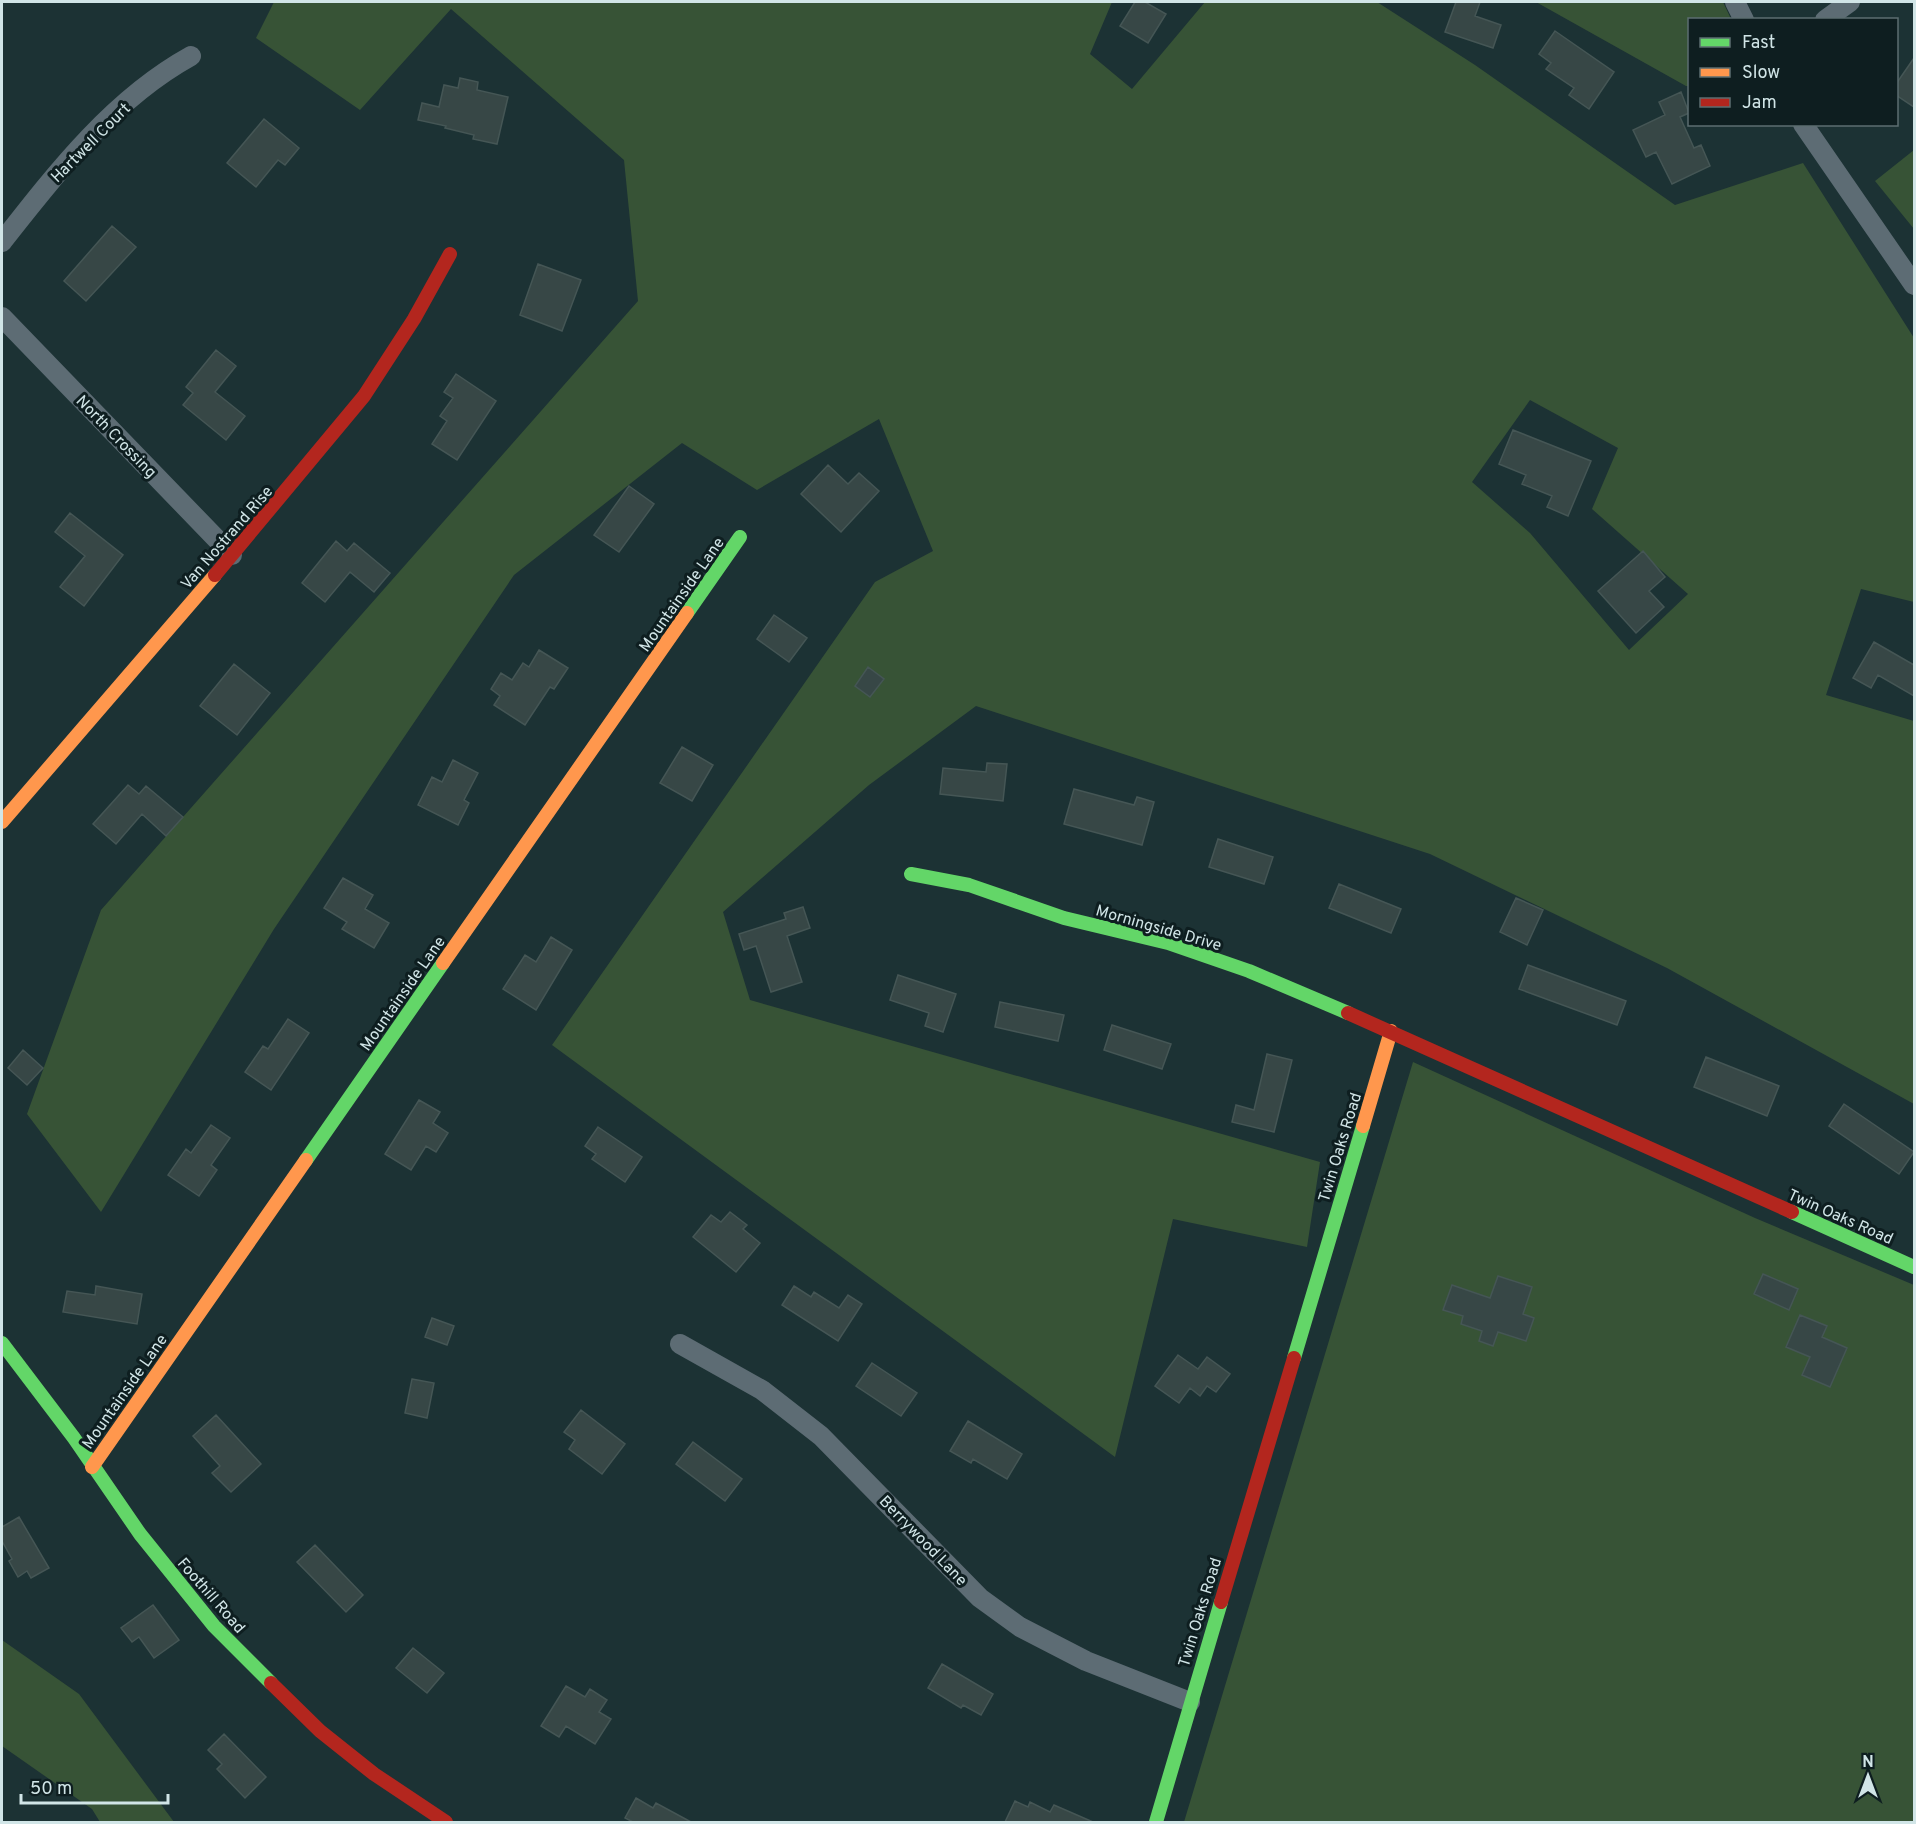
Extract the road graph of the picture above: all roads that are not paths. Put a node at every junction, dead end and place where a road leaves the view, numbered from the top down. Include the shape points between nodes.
1 (1735, 2) edge
2 (1850, 2) edge
3 (1743, 18) edge
4 (1829, 18) edge
5 (191, 56) dead end
6 (1804, 126) edge
7 (2, 242) edge
8 (450, 254) dead end
9 (1914, 285) edge
10 (2, 317) edge
11 (741, 537) dead end
12 (232, 555) junction
13 (2, 822) edge
14 (911, 874) dead end
15 (1391, 1031) junction
16 (1914, 1267) edge
17 (2, 1343) edge
18 (680, 1344) dead end
19 (92, 1467) junction
20 (1190, 1702) junction
21 (446, 1822) edge
22 (1156, 1822) edge

1 - 3 street
2 - 4 street
5 - 7 street, Hartwell Court via 158,74 67,159
6 - 9 street
8 - 12 street, Van Nostrand Rise via 364,396
10 - 12 street, North Crossing
11 - 19 street, Mountainside Lane
12 - 13 street, Van Nostrand Rise
14 - 15 street, Morningside Drive via 969,885 1064,918 1168,943 1249,971
15 - 16 street, Twin Oaks Road
15 - 20 street, Twin Oaks Road
17 - 19 street, Foothill Road
18 - 20 street, Berrywood Lane via 762,1390 820,1436 980,1598 1020,1628 1086,1661
19 - 21 street, Foothill Road via 214,1626 320,1731 374,1774
20 - 22 street, Twin Oaks Road

